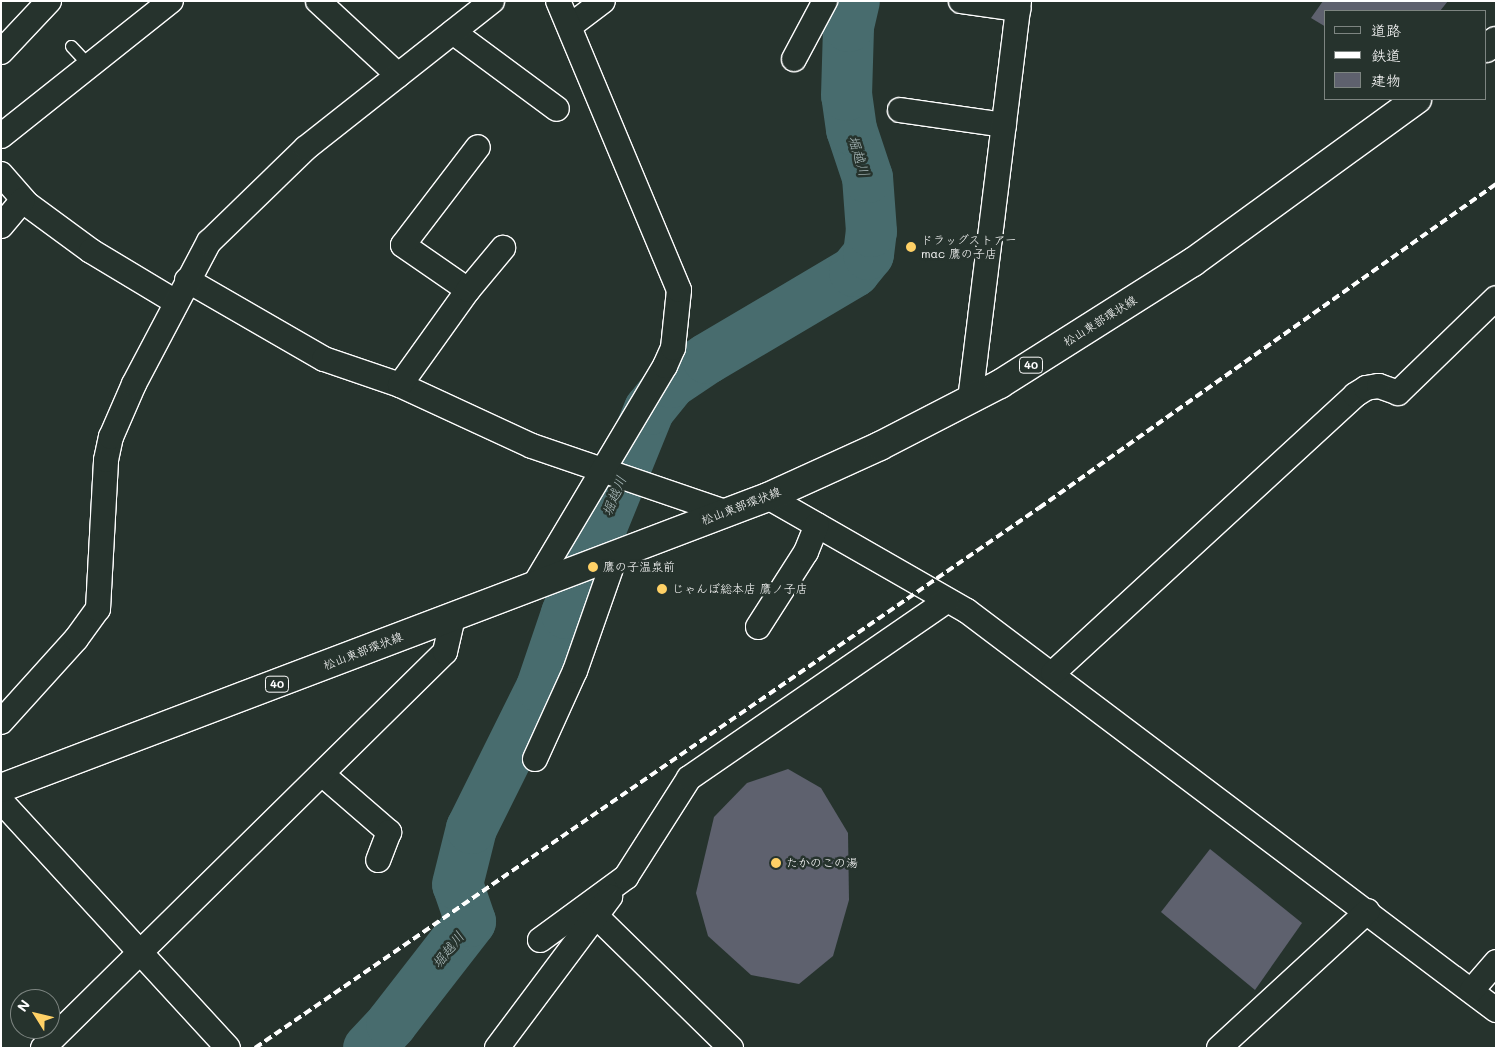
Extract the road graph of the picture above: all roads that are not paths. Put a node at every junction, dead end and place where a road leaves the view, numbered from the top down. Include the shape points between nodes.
1 (49, 1) edge
2 (171, 1) edge
3 (318, 1) edge
4 (492, 1) edge
5 (558, 1) edge
6 (604, 1) edge
7 (825, 1) edge
8 (961, 1) edge
9 (1019, 5) edge
10 (570, 26) junction
11 (453, 32) junction
12 (71, 46) dead end
13 (1, 52) edge
14 (794, 60) dead end
15 (89, 65) junction
16 (398, 74) junction
17 (1416, 100) edge
18 (557, 110) dead end
19 (900, 110) dead end
20 (1004, 125) junction
21 (1, 136) edge
22 (478, 147) dead end
23 (1, 174) edge
24 (23, 200) junction
25 (1, 226) edge
26 (502, 248) dead end
27 (187, 280) junction
28 (468, 290) junction
29 (1496, 298) edge
30 (176, 302) junction
31 (400, 385) junction
32 (970, 400) junction
33 (603, 472) junction
34 (768, 497) junction
35 (726, 512) junction
36 (817, 525) junction
37 (611, 556) junction
38 (543, 581) junction
39 (947, 600) junction
40 (453, 617) junction
41 (758, 627) dead end
42 (1053, 674) junction
43 (1, 722) edge
44 (535, 759) dead end
45 (322, 774) junction
46 (1, 788) edge
47 (1, 801) edge
48 (378, 860) dead end
49 (626, 877) junction
50 (1368, 911) junction
51 (596, 916) junction
52 (540, 940) dead end
53 (142, 954) junction
54 (1496, 962) edge
55 (1472, 990) junction
56 (1496, 1010) edge
57 (726, 1046) edge
58 (44, 1048) edge
59 (228, 1048) edge
60 (497, 1048) edge
61 (1219, 1048) edge

1 - 13 street
2 - 15 street
3 - 16 street
4 - 11 street
5 - 10 street
6 - 10 street
7 - 14 street
8 - 9 street
9 - 20 street
10 - 33 street via 678,290 672,348
11 - 16 street
11 - 18 street
12 - 15 lane
15 - 21 street
16 - 27 street via 306,148 209,242
17 - 32 main road, 松山東部環状線 / 40 via 1194,262
19 - 20 street
20 - 32 street
22 - 28 street via 403,245
23 - 24 street
24 - 25 street
24 - 30 street via 91,251
26 - 28 street
27 - 30 street
27 - 31 street via 324,359
28 - 31 street
29 - 42 street via 1398,393 1379,386 1366,388 1355,395
30 - 43 street via 111,437 106,460 98,609 76,639
31 - 33 street via 532,446
32 - 34 main road, 松山東部環状線 / 40 via 880,446
33 - 35 street
33 - 38 street
34 - 35 main road, 松山東部環状線 / 40
34 - 36 street
35 - 37 main road, 松山東部環状線 / 40
36 - 39 street
36 - 41 street via 806,552
37 - 38 main road, 松山東部環状線 / 40
37 - 44 street via 576,671
38 - 40 main road, 松山東部環状線 / 40
39 - 42 street
39 - 49 street via 689,778
40 - 45 street via 444,652
40 - 46 main road, 松山東部環状線 / 40
42 - 50 street
45 - 48 street via 389,832
45 - 53 street
47 - 53 street
49 - 51 street
49 - 52 street
50 - 55 street
50 - 61 street
51 - 57 street
51 - 60 street
53 - 58 street
53 - 59 street
54 - 55 street
55 - 56 street

